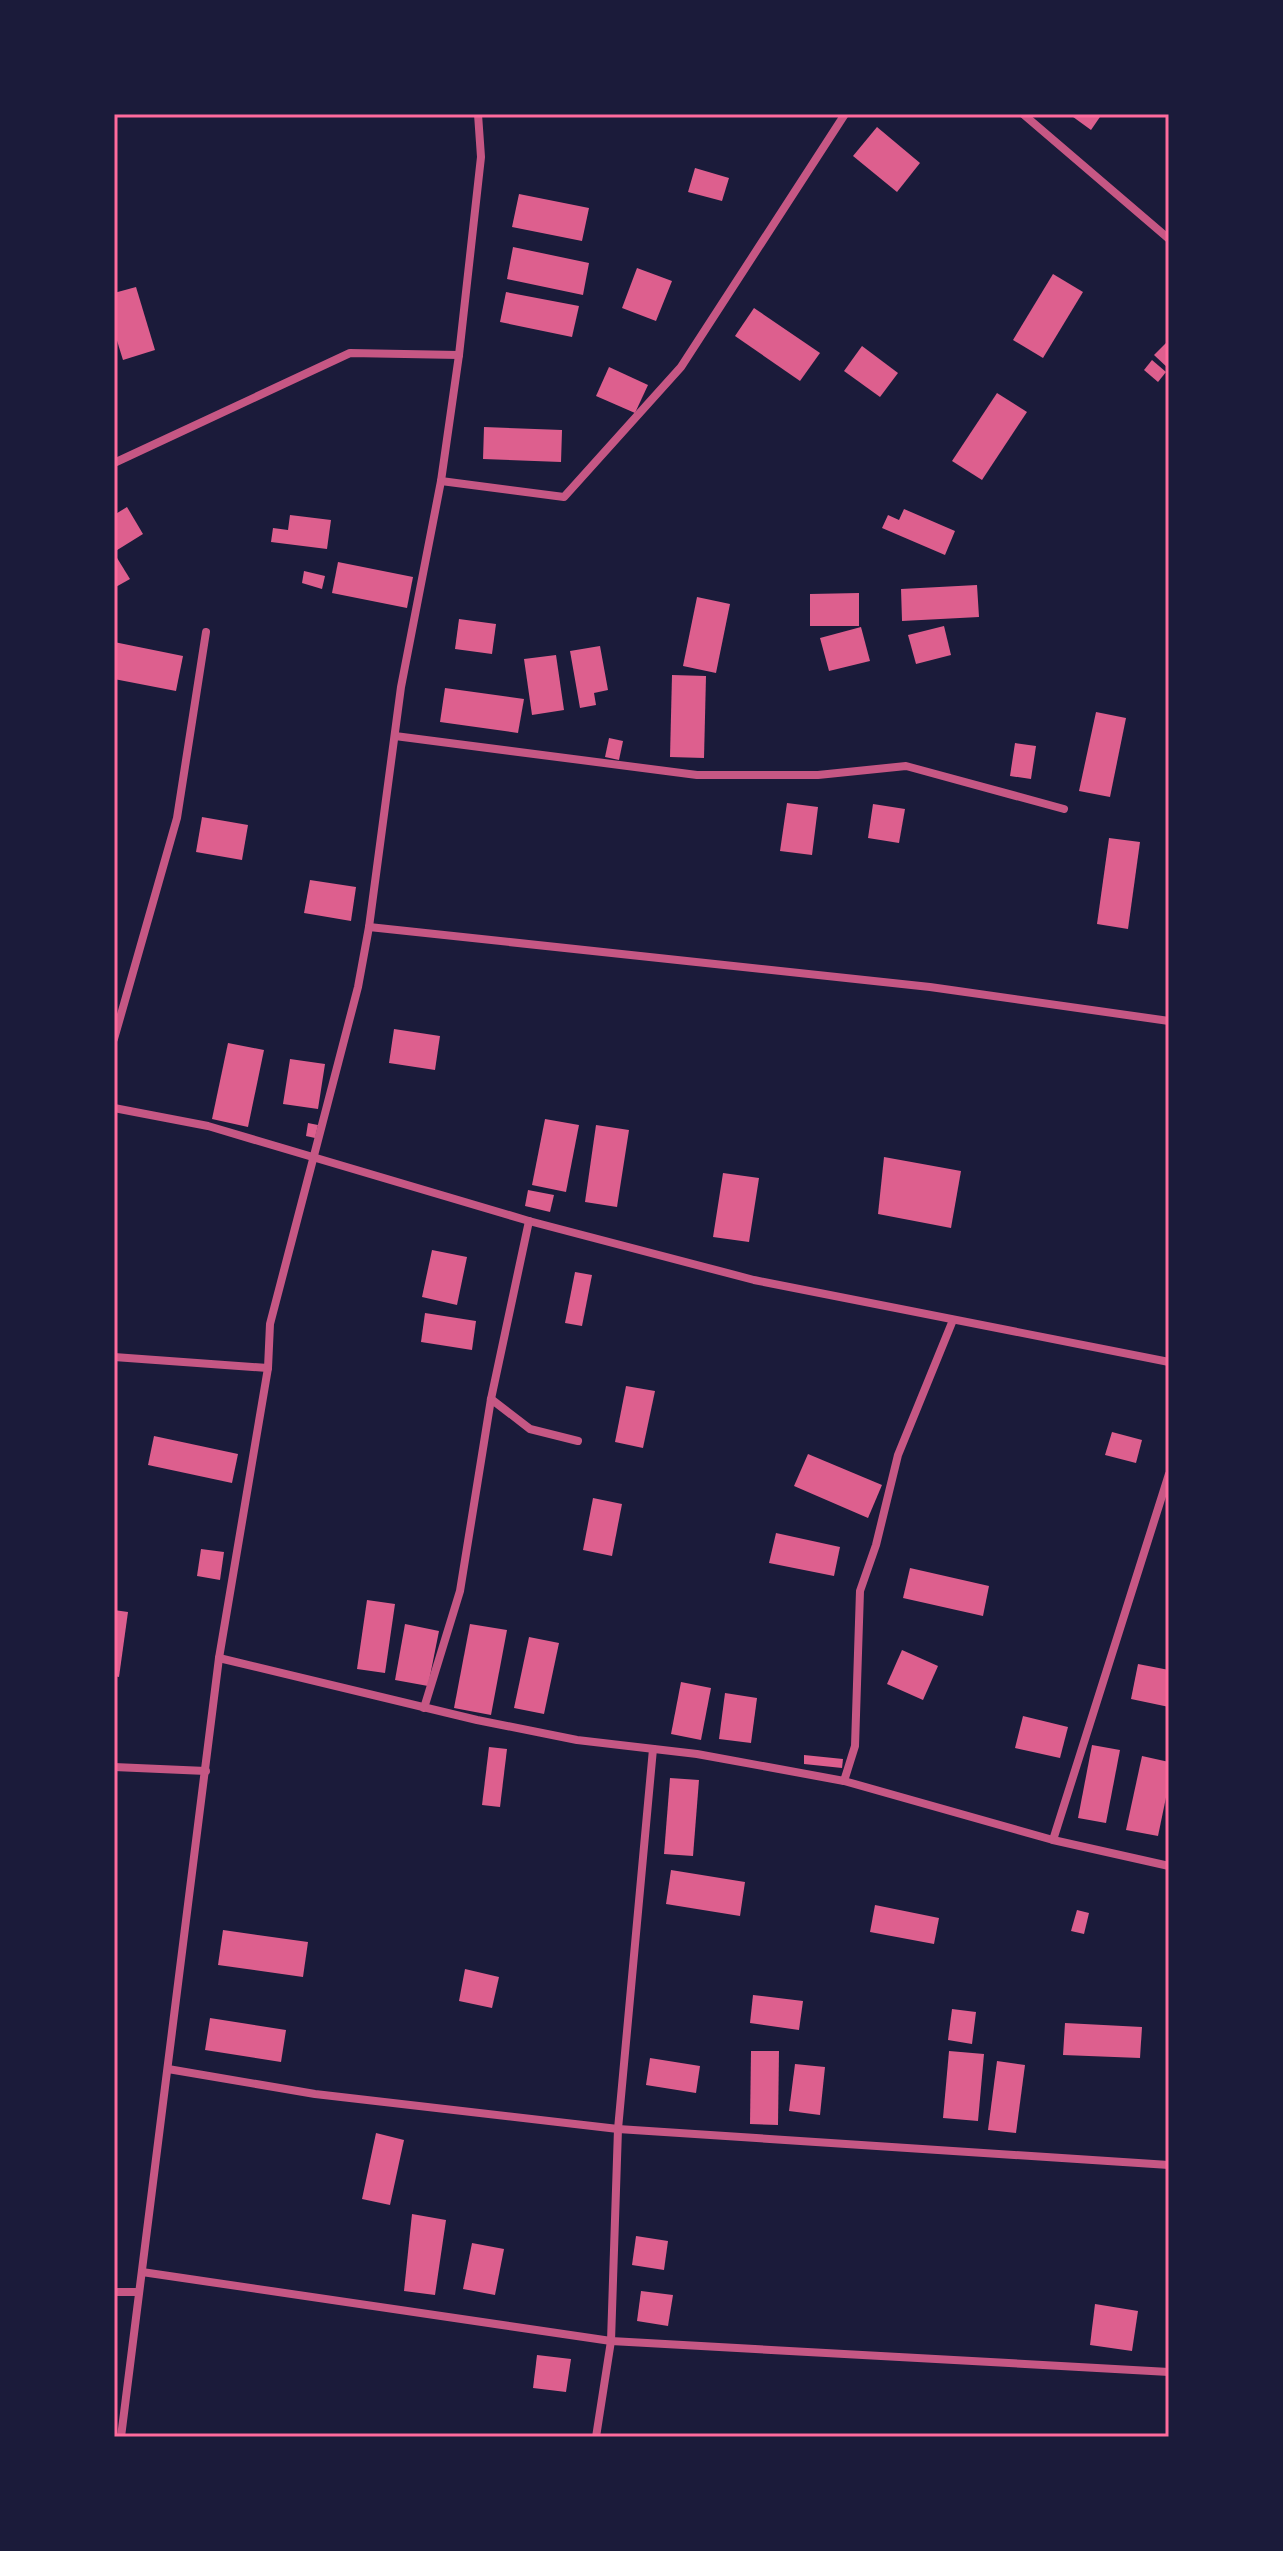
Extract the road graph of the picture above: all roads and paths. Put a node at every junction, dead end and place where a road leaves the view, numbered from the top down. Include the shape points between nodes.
1 (478, 114) edge
2 (845, 114) edge
3 (1023, 114) edge
4 (1169, 239) edge
5 (459, 355) junction
6 (114, 463) edge
7 (441, 481) junction
8 (206, 632) dead end
9 (395, 736) junction
10 (1064, 809) dead end
11 (369, 927) junction
12 (1169, 1021) edge
13 (114, 1039) edge
14 (114, 1108) edge
15 (315, 1161) junction
16 (529, 1221) junction
17 (953, 1320) junction
18 (114, 1357) edge
19 (1169, 1362) edge
20 (268, 1368) junction
21 (491, 1399) junction
22 (578, 1441) dead end
23 (1169, 1474) edge
24 (219, 1658) junction
25 (424, 1708) junction
26 (653, 1749) junction
27 (114, 1767) edge
28 (206, 1771) junction
29 (844, 1781) junction
30 (1053, 1840) junction
31 (1169, 1866) edge
32 (168, 2069) junction
33 (618, 2129) junction
34 (1169, 2165) edge
35 (142, 2272) junction
36 (114, 2292) edge
37 (139, 2292) junction
38 (611, 2341) junction
39 (1169, 2372) edge
40 (121, 2437) edge
41 (596, 2437) edge

1 - 5 street via 481,157
2 - 7 street via 681,367 564,497
3 - 4 street
5 - 6 street via 350,353
5 - 7 street
7 - 9 street
8 - 13 street via 177,818
9 - 10 street via 697,775 818,775 906,766
9 - 11 street
11 - 12 street via 930,987
11 - 15 street
14 - 15 street via 208,1126
15 - 16 street
15 - 20 street via 270,1324
16 - 17 street via 754,1280
16 - 21 street
17 - 19 street
17 - 29 street via 898,1455 860,1591 855,1746
18 - 20 street
20 - 24 street
21 - 22 street via 530,1429
21 - 25 street via 460,1591
23 - 30 street
24 - 25 street
24 - 28 street
25 - 26 street via 577,1740
26 - 29 street
26 - 33 street
27 - 28 street
28 - 32 street
29 - 30 street
30 - 31 street
32 - 33 street via 315,2094
32 - 35 street
33 - 34 street
33 - 38 street
35 - 37 street
35 - 38 street
36 - 37 street
37 - 40 street
38 - 39 street
38 - 41 street

